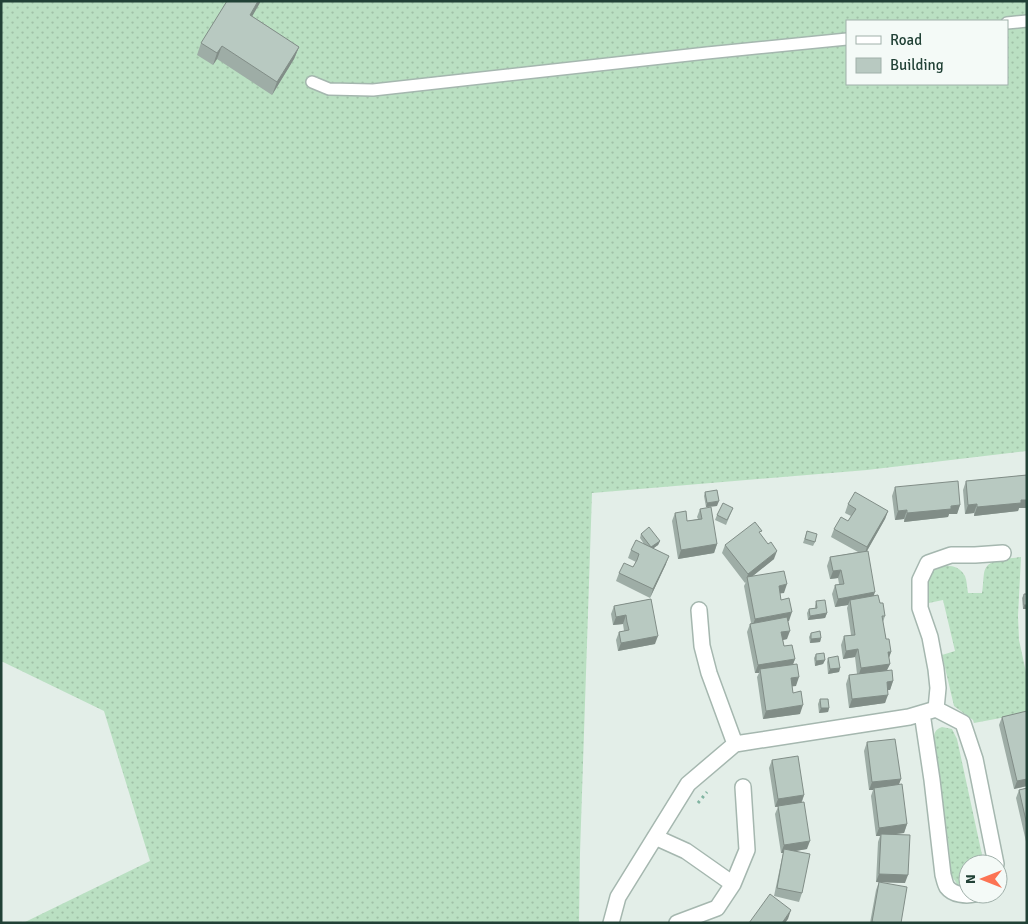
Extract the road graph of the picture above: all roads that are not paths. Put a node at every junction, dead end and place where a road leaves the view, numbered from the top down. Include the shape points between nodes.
1 (1027, 21) edge
2 (1008, 23) edge
3 (846, 39) edge
4 (312, 82) dead end
5 (1003, 553) dead end
6 (699, 610) dead end
7 (936, 709) junction
8 (922, 713) junction
9 (735, 744) junction
10 (743, 786) dead end
11 (655, 837) junction
12 (994, 854) edge
13 (733, 884) junction
14 (958, 894) edge
15 (611, 923) edge
16 (677, 923) edge

1 - 2 lane
3 - 4 lane via 373,90 329,89
5 - 7 street via 951,555 928,564 920,580 920,608 936,669
6 - 9 street via 702,646 709,673
7 - 8 street
7 - 12 street via 963,723 975,759
8 - 9 street
8 - 14 street via 943,875 947,887
9 - 11 street via 688,784
10 - 13 street via 747,850
11 - 13 street via 686,852
11 - 15 street via 618,897
13 - 16 street via 718,908

